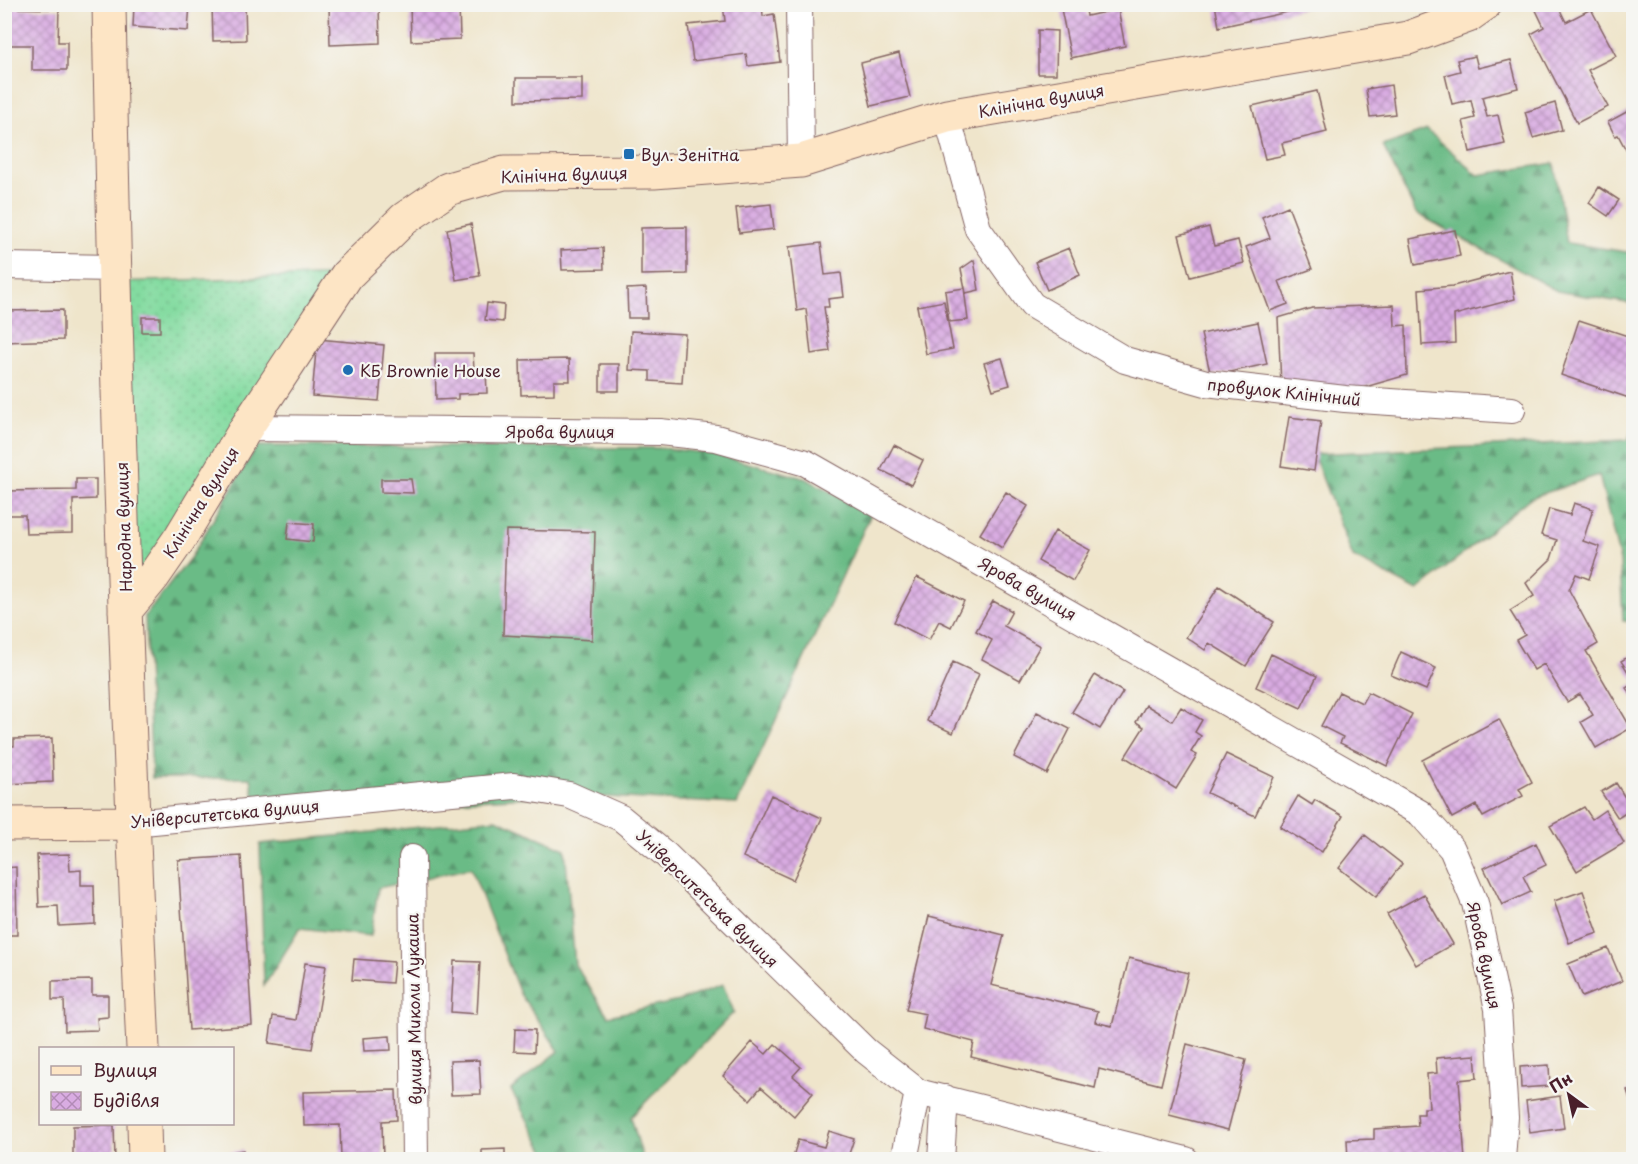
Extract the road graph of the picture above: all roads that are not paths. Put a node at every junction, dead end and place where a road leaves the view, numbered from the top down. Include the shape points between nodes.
1 (109, 4) edge
2 (799, 4) edge
3 (1485, 4) edge
4 (947, 116) junction
5 (801, 161) junction
6 (4, 266) edge
7 (114, 268) junction
8 (1512, 410) dead end
9 (246, 429) junction
10 (125, 611) junction
11 (133, 823) junction
12 (4, 824) edge
13 (412, 858) dead end
14 (143, 1047) edge
15 (918, 1092) junction
16 (945, 1098) junction
17 (144, 1125) edge
18 (145, 1160) edge
19 (415, 1160) edge
20 (904, 1160) edge
21 (941, 1160) edge
22 (1186, 1160) edge
23 (1502, 1160) edge

1 - 7 street, Народна вулиця
2 - 5 street
3 - 4 street, Клінічна вулиця via 1468,16 1408,38
4 - 5 street, Клінічна вулиця
4 - 8 street, провулок Клінічний via 978,229 1032,305 1125,360 1206,384 1345,399
5 - 9 street, Клінічна вулиця via 654,172 504,174 448,189 404,219 347,275
6 - 7 street
7 - 10 street, Народна вулиця
9 - 10 street, Клінічна вулиця via 180,538
9 - 23 street, Ярова вулиця via 660,432 716,438 806,463 1420,813 1452,849 1475,903 1498,1009 1505,1117
10 - 11 street, Народна вулиця
11 - 12 street, Університетська вулиця
11 - 14 street, Народна вулиця
11 - 15 street, Університетська вулиця via 514,786 569,795 621,818 666,855 866,1051
13 - 19 street, вулиця Миколи Лукаша
15 - 16 street, Університетська вулиця
15 - 20 street
16 - 21 street
16 - 22 street, Університетська вулиця
17 - 18 street

